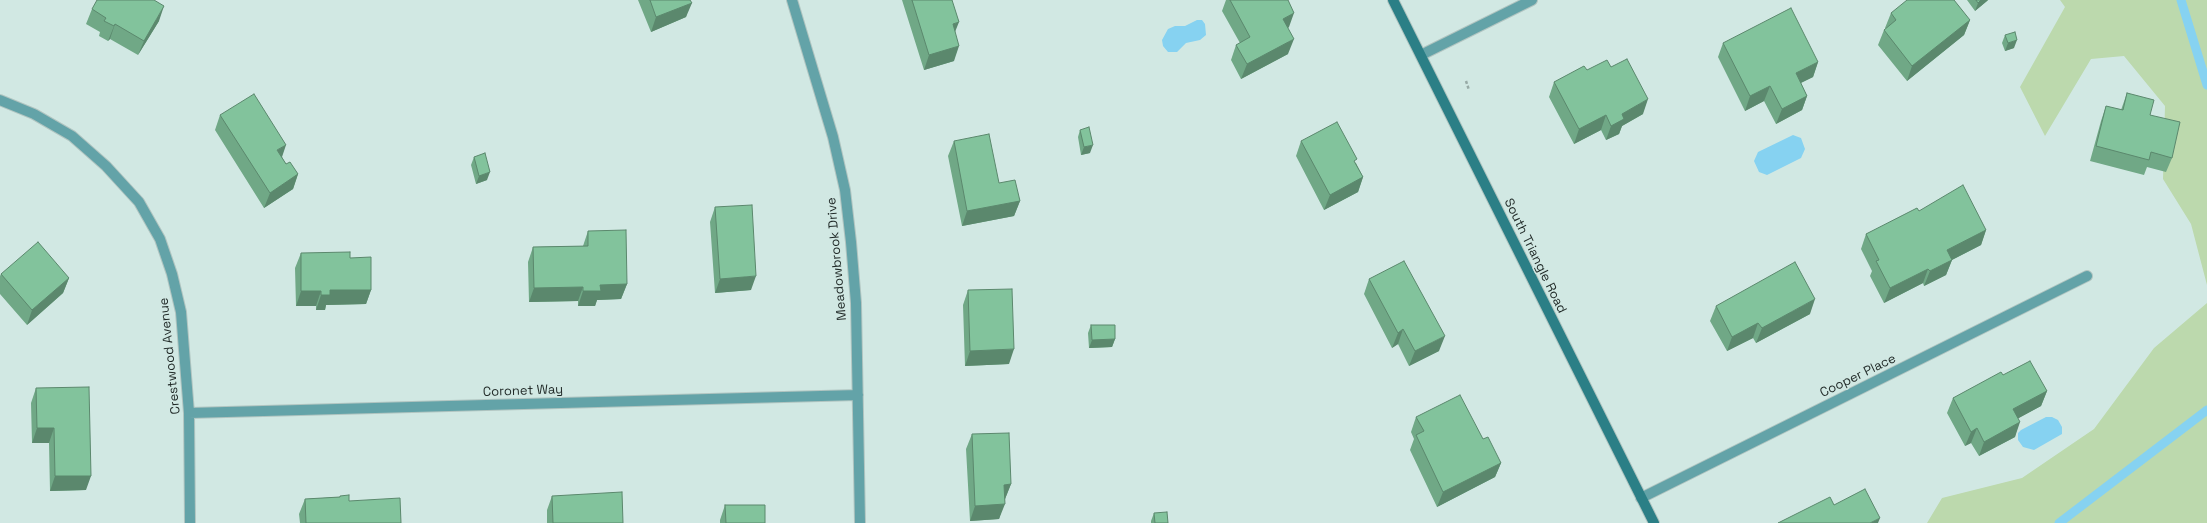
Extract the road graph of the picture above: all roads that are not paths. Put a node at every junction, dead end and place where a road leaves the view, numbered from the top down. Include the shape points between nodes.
1 (792, 0) edge
2 (1393, 0) edge
3 (1532, 0) edge
4 (1420, 55) junction
5 (0, 100) edge
6 (2087, 276) dead end
7 (858, 395) junction
8 (189, 413) junction
9 (1641, 498) junction
10 (190, 523) edge
11 (860, 523) edge
12 (1654, 523) edge

1 - 7 street, Meadowbrook Drive via 833,137 845,190 856,303
2 - 4 street, South Triangle Road
3 - 4 street
4 - 9 street, South Triangle Road
5 - 8 street, Crestwood Avenue via 34,114 72,136 106,166 139,202 160,239 172,274 181,312
6 - 9 street, Cooper Place
7 - 8 street, Coronet Way
7 - 11 street, Meadowbrook Drive
8 - 10 street, Crestwood Avenue
9 - 12 street, South Triangle Road

